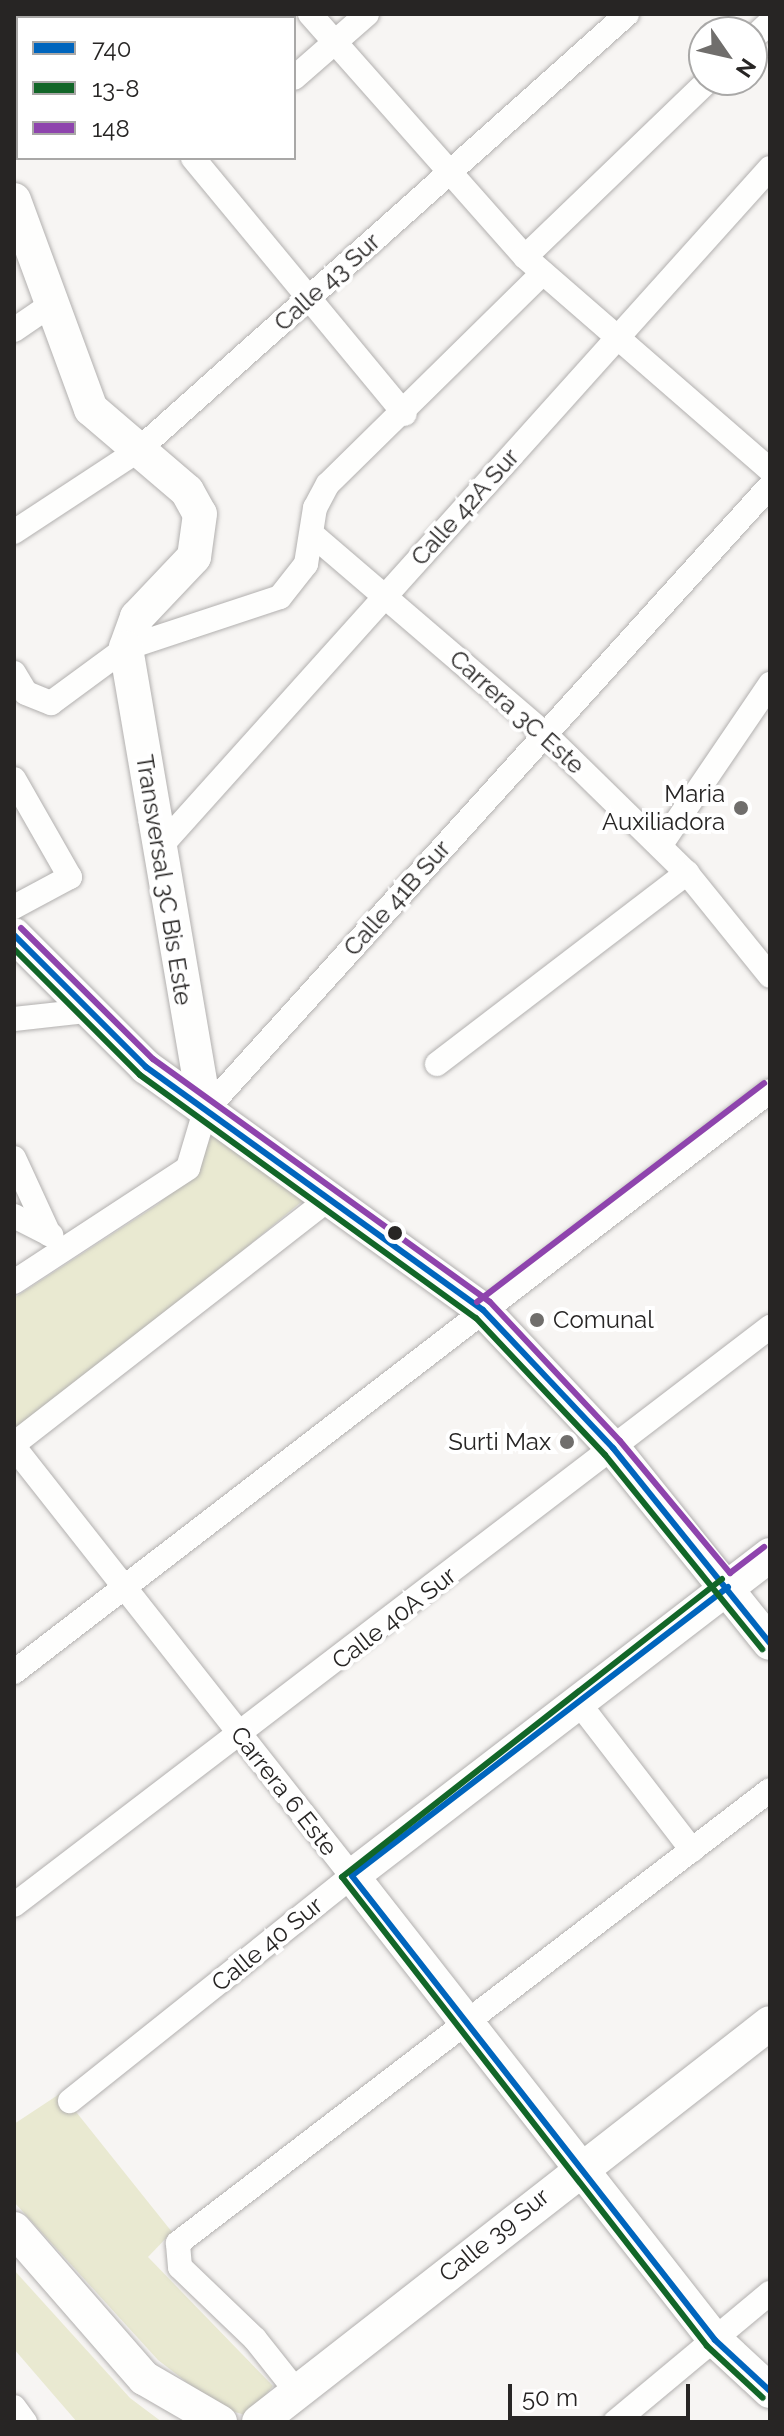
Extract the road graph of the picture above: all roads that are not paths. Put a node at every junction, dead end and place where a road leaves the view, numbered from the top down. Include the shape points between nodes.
1 (310, 14) edge
2 (367, 14) edge
3 (627, 14) edge
4 (334, 43) junction
5 (296, 76) edge
6 (694, 96) edge
7 (198, 160) edge
8 (770, 168) edge
9 (446, 173) junction
10 (14, 200) edge
11 (534, 265) junction
12 (310, 298) junction
13 (52, 304) junction
14 (14, 330) edge
15 (620, 335) junction
16 (405, 414) junction
17 (136, 452) junction
18 (770, 470) edge
19 (770, 486) edge
20 (14, 532) edge
21 (314, 536) junction
22 (385, 596) junction
23 (126, 648) junction
24 (14, 673) edge
25 (770, 684) edge
26 (545, 734) junction
27 (14, 779) edge
28 (161, 846) junction
29 (660, 846) junction
30 (687, 873) junction
31 (14, 907) edge
32 (14, 935) edge
33 (770, 976) edge
34 (86, 1011) junction
35 (14, 1019) edge
36 (437, 1064) dead end
37 (770, 1091) edge
38 (205, 1111) junction
39 (14, 1158) edge
40 (329, 1199) junction
41 (14, 1216) edge
42 (49, 1234) junction
43 (71, 1245) junction
44 (14, 1282) edge
45 (483, 1310) junction
46 (770, 1327) edge
47 (14, 1446) edge
48 (613, 1448) junction
49 (770, 1555) edge
50 (124, 1587) junction
51 (728, 1587) junction
52 (770, 1643) edge
53 (14, 1672) edge
54 (578, 1702) junction
55 (242, 1737) junction
56 (770, 1790) edge
57 (692, 1850) junction
58 (352, 1876) junction
59 (14, 1905) edge
60 (465, 2022) junction
61 (770, 2023) edge
62 (70, 2101) dead end
63 (578, 2168) junction
64 (14, 2229) edge
65 (770, 2293) edge
66 (715, 2340) junction
67 (770, 2391) edge
68 (297, 2392) junction
69 (14, 2407) edge
70 (210, 2421) edge
71 (25, 2422) edge
72 (259, 2422) edge
73 (615, 2422) edge

1 - 4 street
2 - 4 street
3 - 9 street, Calle 43 Sur
4 - 5 street
4 - 9 street
6 - 11 street
7 - 12 street
8 - 15 street, Calle 42A Sur
9 - 11 street
9 - 12 street, Calle 43 Sur
10 - 13 street
11 - 15 street
11 - 16 street
12 - 16 street
12 - 17 street, Calle 43 Sur
13 - 14 street
13 - 17 street via 91,409
15 - 18 street
15 - 22 street, Calle 42A Sur
16 - 21 street via 328,484 315,508
17 - 20 street, Calle 43 Sur
17 - 23 street via 187,491 200,514 194,557 137,617
19 - 26 street, Calle 41B Sur
21 - 22 street, Carrera 3C Este
21 - 23 street via 300,576 267,605
22 - 26 street, Carrera 3C Este
22 - 28 street, Calle 42A Sur
23 - 24 street via 51,703 36,701
23 - 28 street, Transversal 3C Bis Este
25 - 29 street
26 - 29 street, Carrera 3C Este
26 - 38 street, Calle 41B Sur
27 - 31 street via 70,877
28 - 38 street, Transversal 3C Bis Este
29 - 30 street, Carrera 3C Este
30 - 33 street, Carrera 3C Este
30 - 36 street
32 - 34 street
34 - 35 street
34 - 38 street
37 - 45 street
38 - 40 street
38 - 43 street, Calle 41B Sur via 188,1168
39 - 42 street
40 - 45 street
40 - 47 street
41 - 42 street
42 - 43 street
43 - 44 street, Calle 41B Sur
45 - 48 street
45 - 50 street
46 - 48 street, Calle 40A Sur
47 - 50 street, Carrera 6 Este
48 - 51 street
48 - 55 street, Calle 40A Sur
49 - 51 street, Calle 40 Sur
50 - 53 street
50 - 55 street, Carrera 6 Este
51 - 52 street
51 - 54 street, Calle 40 Sur
54 - 57 street
54 - 58 street, Calle 40 Sur
55 - 58 street, Carrera 6 Este
55 - 59 street, Calle 40A Sur
56 - 57 street
57 - 60 street
58 - 60 street, Carrera 6 Este
58 - 62 street, Calle 40 Sur
60 - 63 street, Carrera 6 Este
60 - 68 street via 181,2240 176,2259
61 - 63 street, Calle 39 Sur
63 - 66 street, Carrera 6 Este
63 - 68 street, Calle 39 Sur
64 - 70 street via 144,2378
65 - 66 street
66 - 67 street, Carrera 6 Este
66 - 73 street
68 - 72 street, Calle 39 Sur
69 - 71 street

